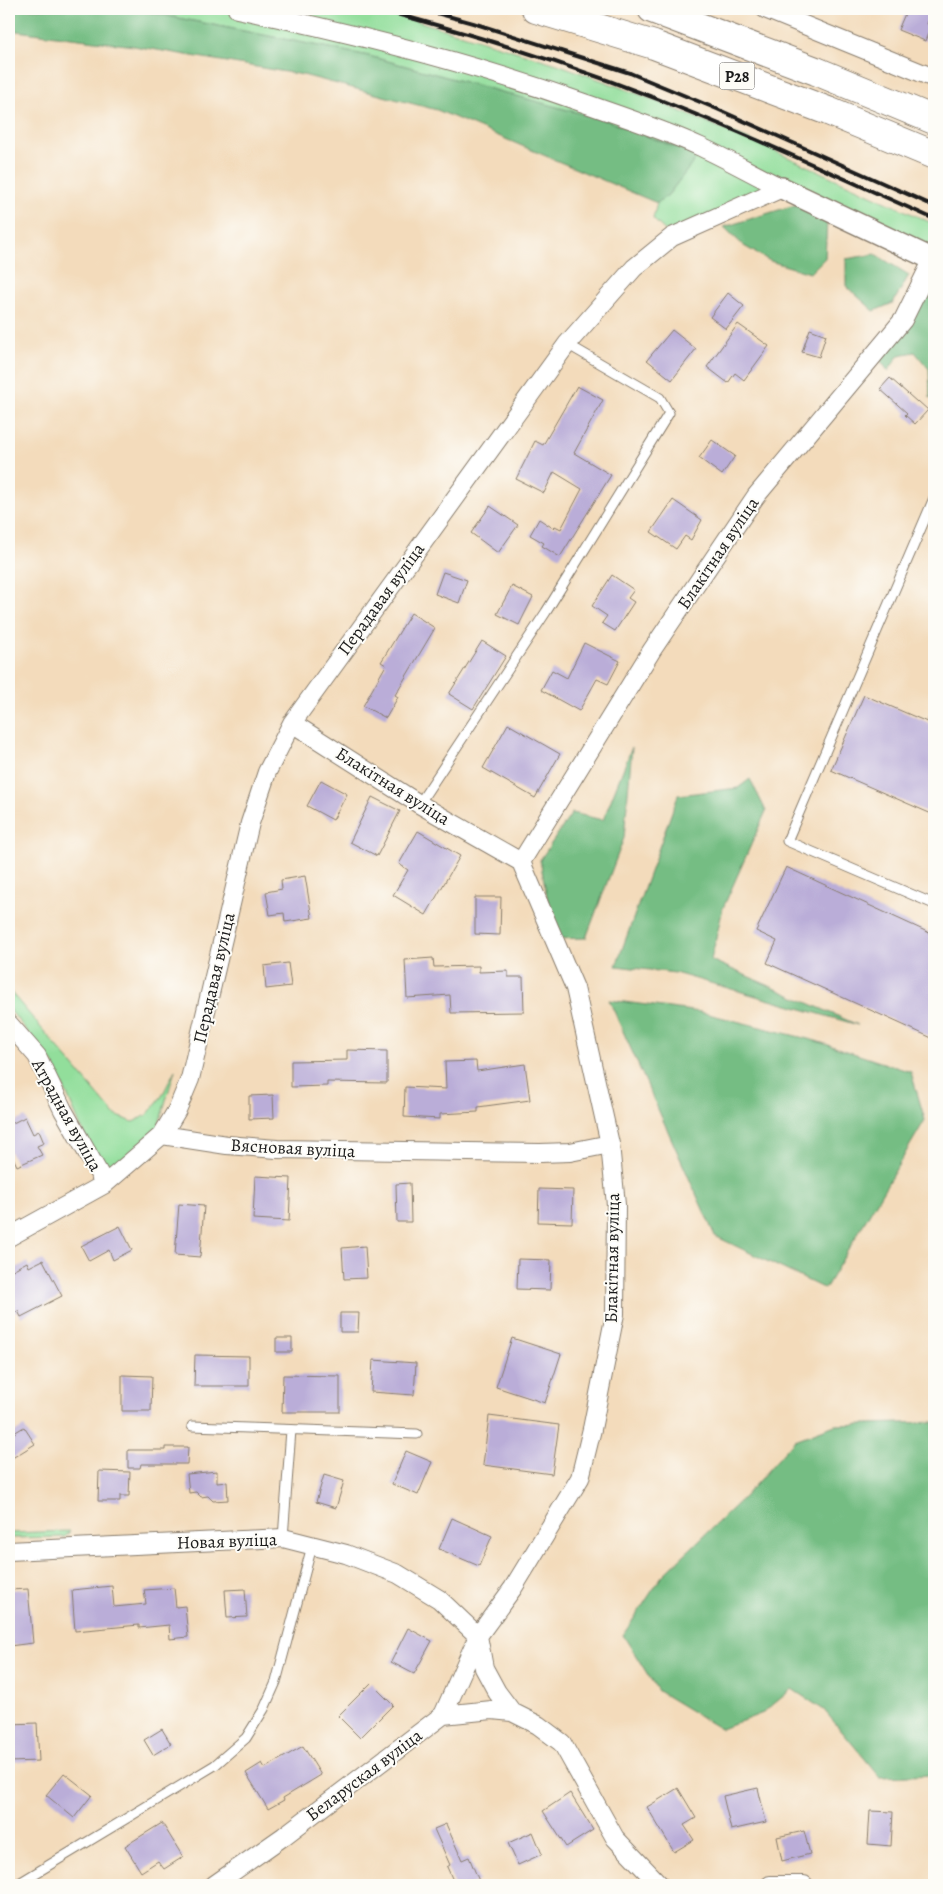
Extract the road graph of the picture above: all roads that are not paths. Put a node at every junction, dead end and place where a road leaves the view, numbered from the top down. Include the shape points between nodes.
1 (237, 9) edge
2 (536, 9) edge
3 (652, 9) edge
4 (764, 9) edge
5 (934, 78) edge
6 (934, 120) edge
7 (934, 155) edge
8 (782, 188) junction
9 (934, 259) edge
10 (567, 344) junction
11 (934, 498) edge
12 (292, 723) junction
13 (419, 804) junction
14 (521, 862) junction
15 (934, 904) edge
16 (9, 1024) edge
17 (162, 1135) junction
18 (610, 1144) junction
19 (105, 1184) junction
20 (9, 1237) edge
21 (192, 1426) dead end
22 (290, 1430) junction
23 (417, 1434) dead end
24 (283, 1538) junction
25 (312, 1546) junction
26 (9, 1551) edge
27 (478, 1636) junction
28 (512, 1712) junction
29 (443, 1715) junction
30 (16, 1885) edge
31 (214, 1885) edge
32 (660, 1885) edge
33 (770, 1885) edge
34 (804, 1885) edge

1 - 8 street via 432,55 524,82 700,147
2 - 7 highway, Р28 via 654,45
3 - 6 highway, Р28 via 807,67
4 - 5 street
8 - 9 street
8 - 10 street, Перадавая вуліца via 672,237 634,268
9 - 14 street, Блакітная вуліца via 903,320 756,496 652,650
10 - 12 street, Перадавая вуліца
10 - 13 lane via 660,398 669,413 546,612
11 - 15 lane via 787,840
12 - 13 street, Блакітная вуліца
12 - 17 street, Перадавая вуліца via 267,772 250,823 190,1079
13 - 14 street, Блакітная вуліца
14 - 18 street, Блакітная вуліца via 575,988
16 - 19 street, Атрадная вуліца via 37,1056
17 - 18 street, Вясновая вуліца via 227,1145 350,1151 540,1153 570,1152
17 - 19 street
18 - 27 street, Блакітная вуліца via 616,1205 615,1314 580,1478 513,1588
19 - 20 street
21 - 22 lane
22 - 23 lane
22 - 24 lane
24 - 25 street, Новая вуліца
24 - 26 street, Новая вуліца
25 - 27 street, Новая вуліца via 346,1554 398,1574 440,1599
25 - 30 lane via 276,1682 246,1738 215,1765
27 - 28 street via 484,1668
27 - 29 street, Беларуская вуліца
28 - 29 street via 492,1710
28 - 32 street via 538,1725 562,1743 615,1838
29 - 31 street, Беларуская вуліца
33 - 34 street

